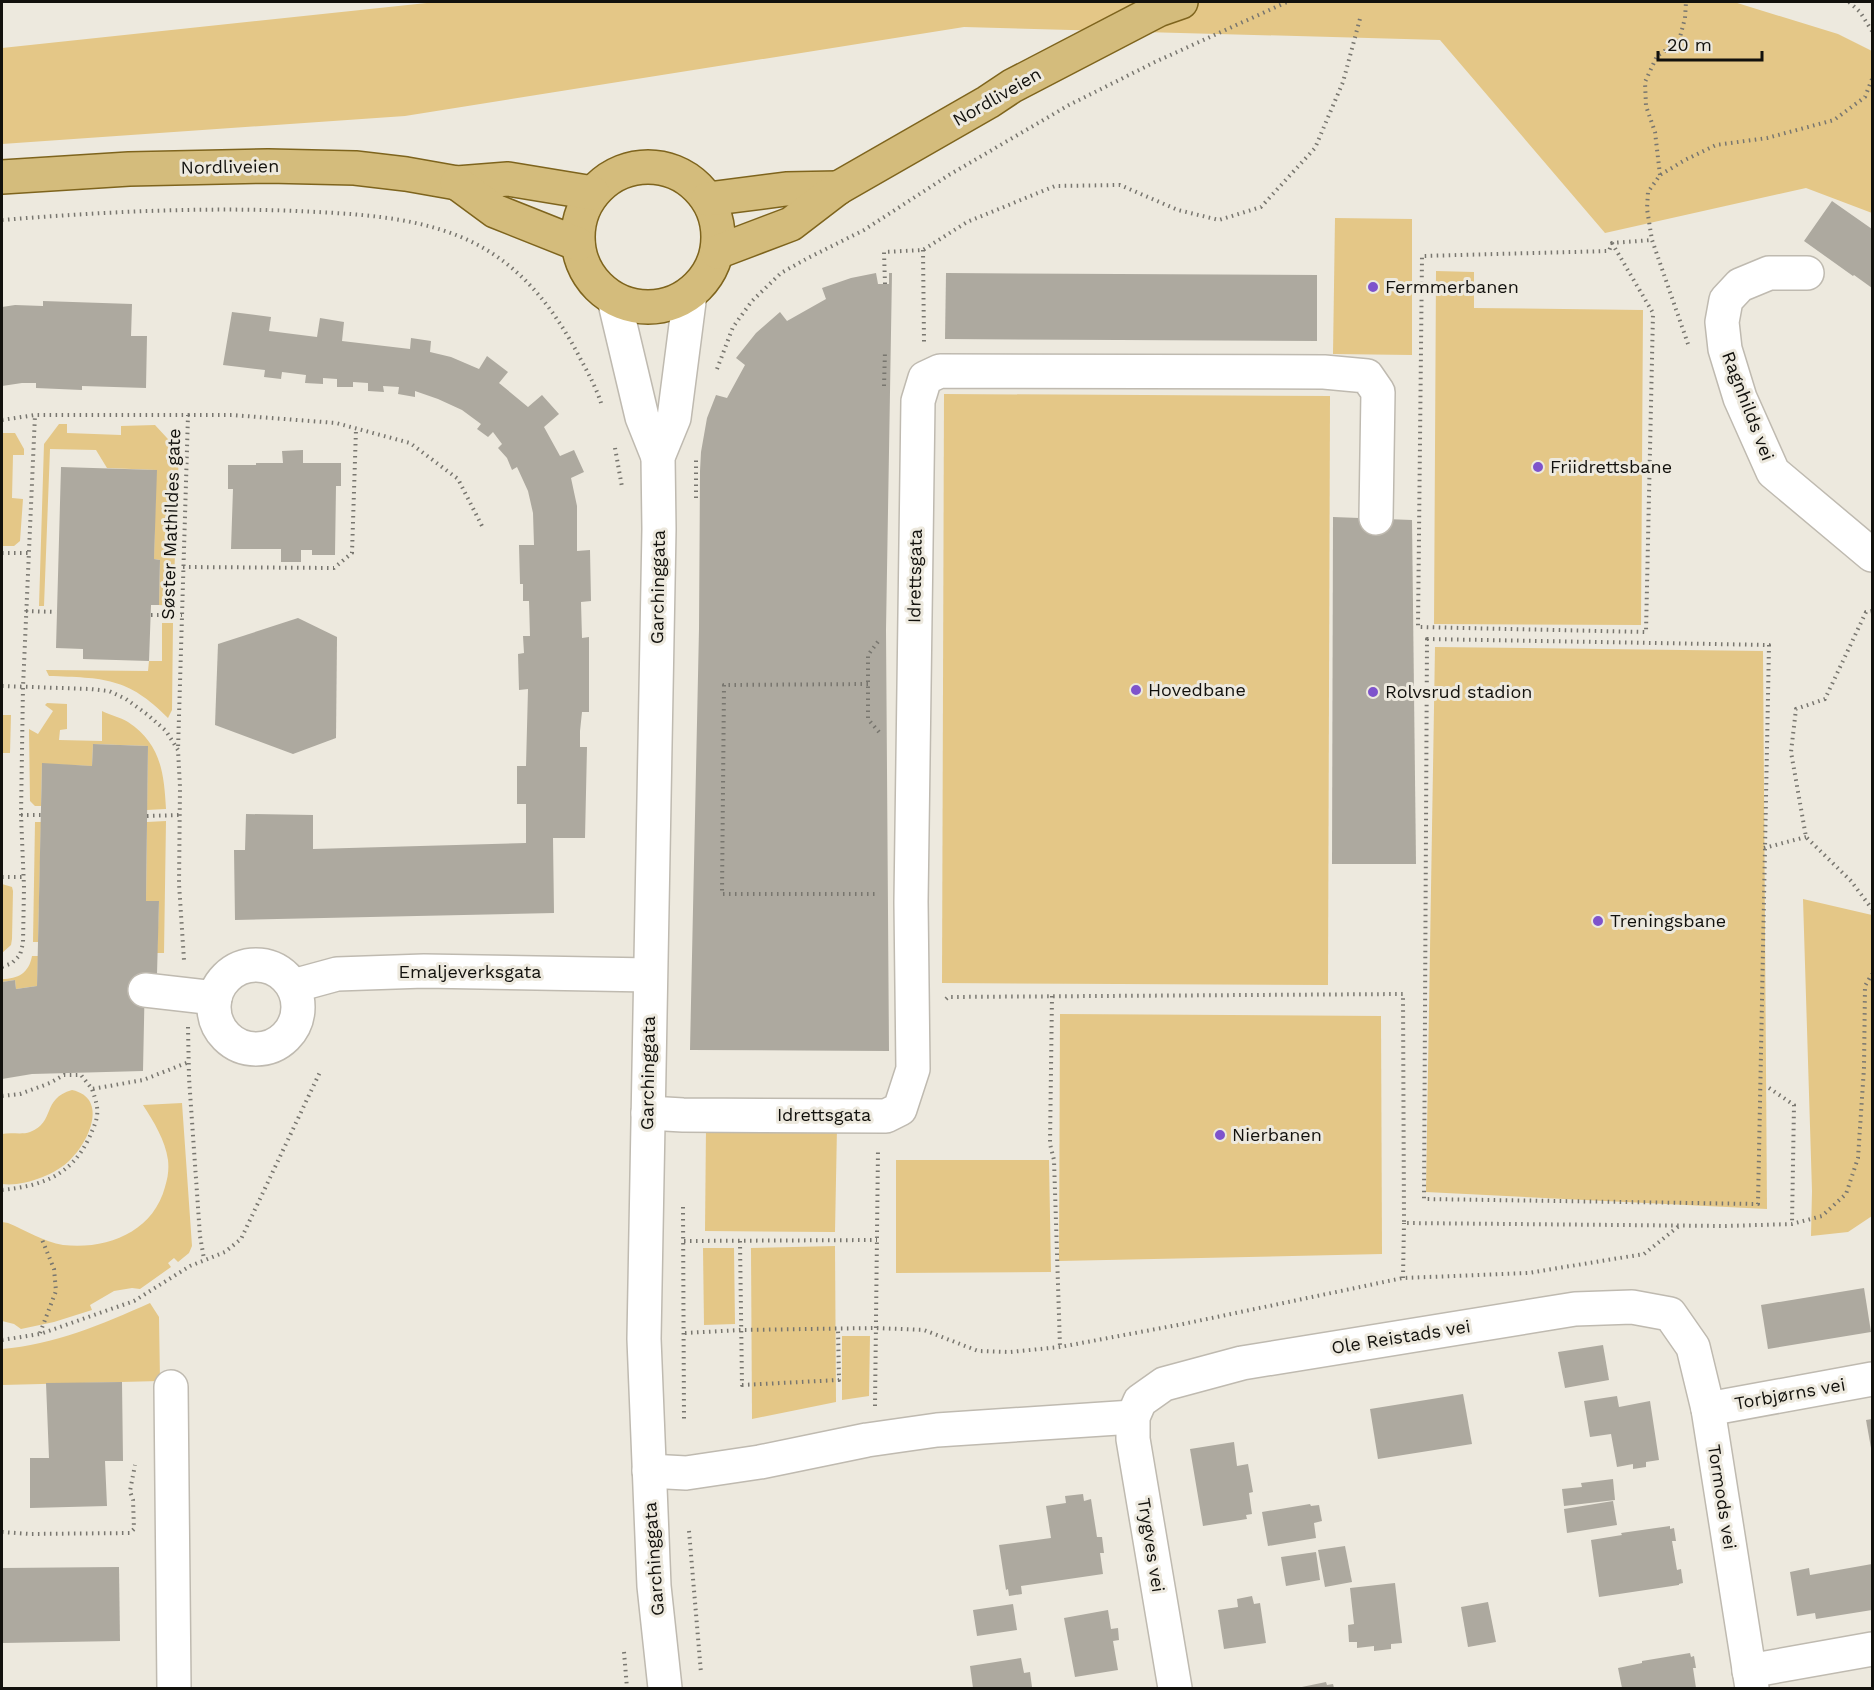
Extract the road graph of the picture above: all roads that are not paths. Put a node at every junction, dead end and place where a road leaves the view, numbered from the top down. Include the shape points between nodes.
1 (1169, 4) edge
2 (2, 177) edge
3 (457, 183) junction
4 (838, 188) junction
5 (593, 193) junction
6 (708, 199) junction
7 (578, 244) junction
8 (717, 252) junction
9 (1807, 273) dead end
10 (690, 294) junction
11 (615, 298) junction
12 (658, 457) junction
13 (1376, 518) dead end
14 (1872, 555) edge
15 (650, 975) junction
16 (293, 986) junction
17 (144, 990) dead end
18 (201, 997) junction
19 (648, 1113) junction
20 (1670, 1314) joint
21 (1872, 1379) edge
22 (171, 1387) dead end
23 (1136, 1409) junction
24 (1708, 1409) junction
25 (649, 1471) junction
26 (1872, 1649) edge
27 (1750, 1680) edge
28 (174, 1689) edge
29 (665, 1689) edge
30 (1175, 1689) edge

1 - 4 main road, Nordliveien via 1012,86
2 - 3 main road, Nordliveien via 268,165 355,168
3 - 5 main road, Nordliveien via 508,179
3 - 7 main road, Nordliveien via 495,211
4 - 6 main road, Nordliveien via 786,189
4 - 8 main road, Nordliveien via 791,224
5 - 6 main road via 618,173 652,166 686,177
5 - 7 main road via 580,217
6 - 8 main road via 718,226
7 - 11 main road via 591,278
8 - 10 main road via 708,275
9 - 14 street, Ragnhilds vei via 1769,273 1740,285 1726,300 1722,322 1725,349 1740,398 1773,472
10 - 11 main road via 674,303 651,307 629,305
10 - 12 street, Garchinggata via 674,418
11 - 12 street, Garchinggata via 642,417
12 - 15 street, Garchinggata
13 - 19 street, Idrettsgata via 1378,392 1367,376 1324,372 940,371 925,378 918,401 911,902 913,1069 900,1109 886,1116
15 - 16 street, Emaljeverksgata via 413,971 337,974
15 - 19 street, Garchinggata
16 - 18 street via 283,975 257,965 230,974
16 - 18 street via 298,999 294,1026 287,1037 263,1049 236,1045 225,1036 214,1012
17 - 18 street
19 - 25 street, Garchinggata via 644,1339
20 - 23 street, Ole Reistads vei via 1632,1307 1575,1309 1288,1355 1164,1384
20 - 24 street, Tormods vei via 1693,1347
21 - 24 street, Torbjørns vei
22 - 28 street
23 - 25 street via 875,1439 686,1473
23 - 30 street, Trygves vei via 1133,1439
24 - 27 street, Tormods vei
25 - 29 street, Garchinggata via 654,1586
26 - 27 street

